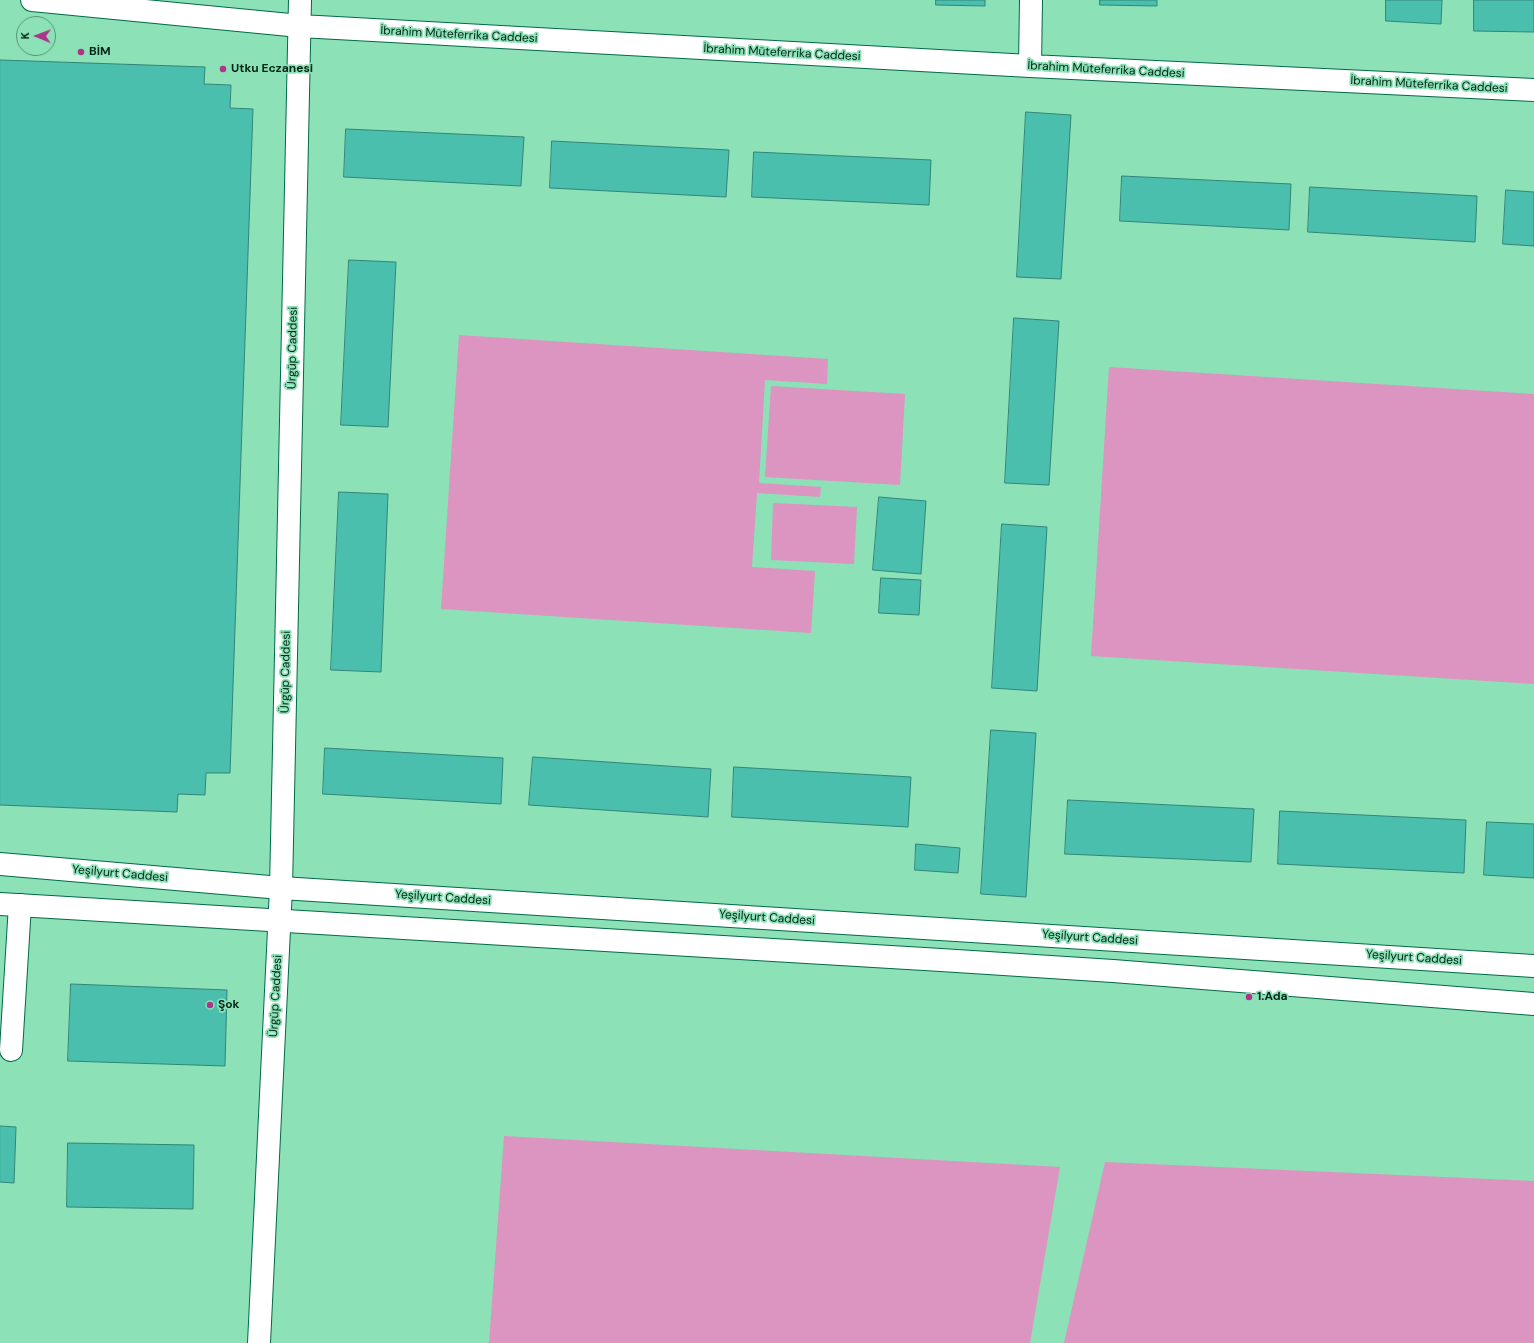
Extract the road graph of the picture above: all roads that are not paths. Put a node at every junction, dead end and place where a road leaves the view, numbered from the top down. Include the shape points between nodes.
1 (32, 0) edge
2 (300, 0) edge
3 (1030, 0) edge
4 (300, 26) junction
5 (1030, 66) junction
6 (1534, 90) edge
7 (0, 864) edge
8 (281, 888) junction
9 (10, 904) edge
10 (280, 920) junction
11 (942, 930) junction
12 (1050, 935) junction
13 (941, 960) junction
14 (1534, 966) edge
15 (1047, 967) junction
16 (1534, 1004) edge
17 (11, 1050) dead end
18 (259, 1343) edge

1 - 4 main road, İbrahim Müteferrika Caddesi
2 - 4 main road, Ürgüp Caddesi
3 - 5 main road
4 - 5 main road, İbrahim Müteferrika Caddesi
4 - 8 main road, Ürgüp Caddesi
5 - 6 main road, İbrahim Müteferrika Caddesi
7 - 8 main road, Yeşilyurt Caddesi
8 - 10 main road, Ürgüp Caddesi
8 - 11 main road, Yeşilyurt Caddesi
9 - 10 main road
9 - 17 main road
10 - 13 main road
10 - 18 main road, Ürgüp Caddesi
11 - 12 main road, Yeşilyurt Caddesi
11 - 13 main road
12 - 14 main road, Yeşilyurt Caddesi
12 - 15 main road
13 - 15 main road
15 - 16 main road

